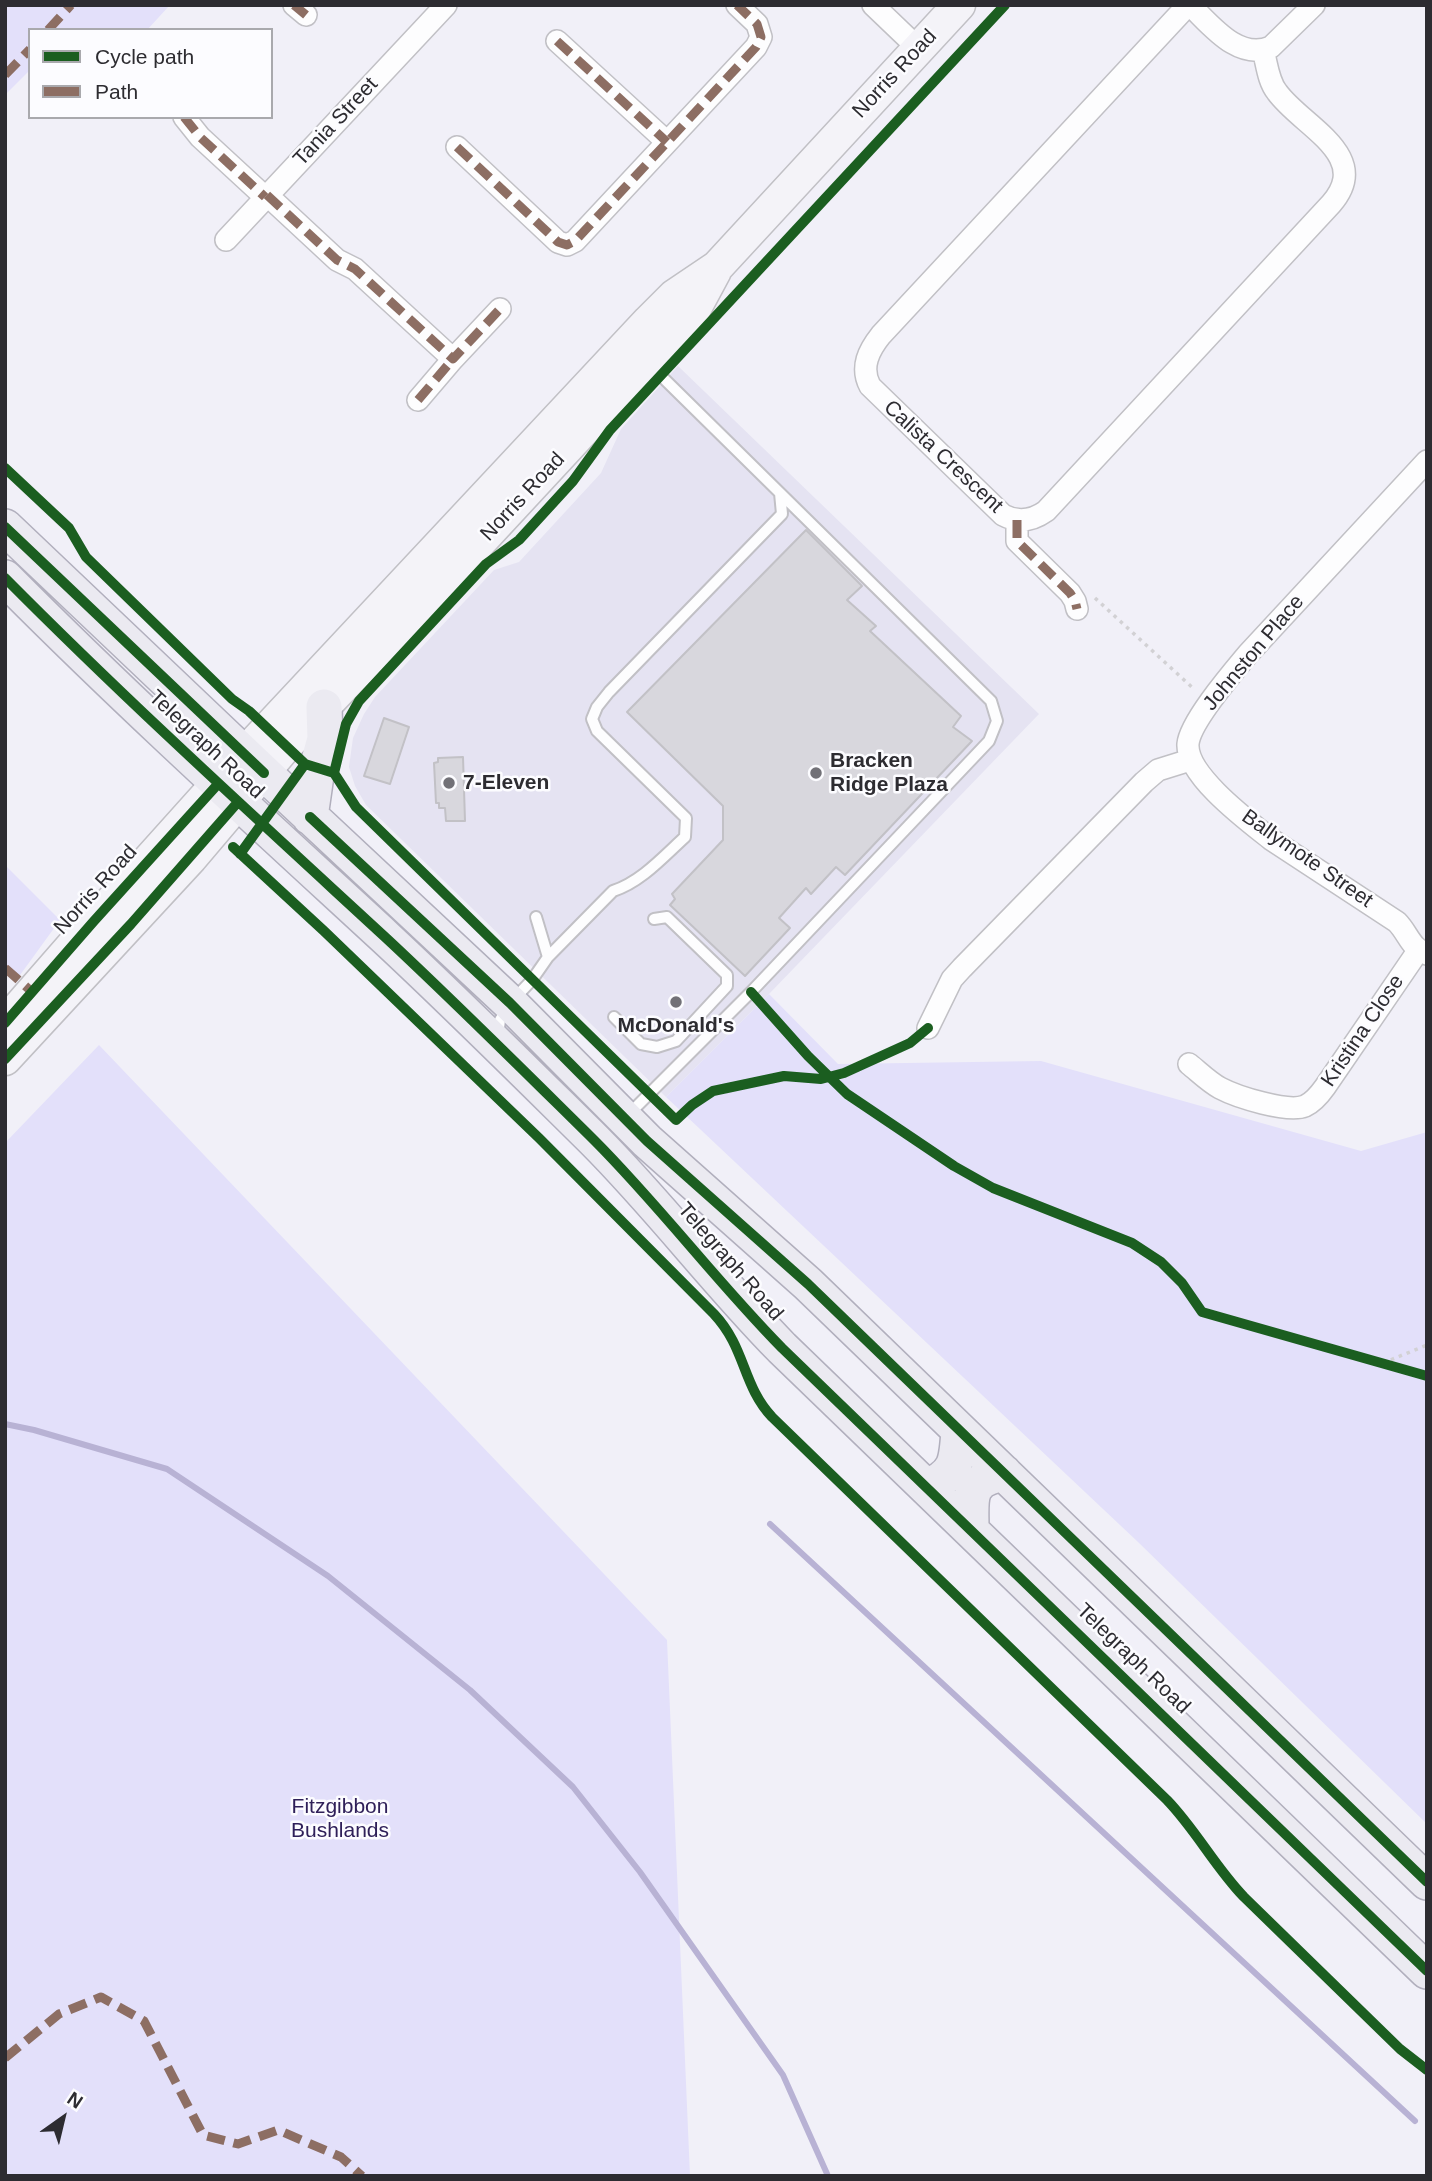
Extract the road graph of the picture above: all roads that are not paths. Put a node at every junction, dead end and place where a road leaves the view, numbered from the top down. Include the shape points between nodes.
1 (446, 5) edge
2 (737, 5) edge
3 (873, 5) edge
4 (959, 5) edge
5 (1189, 5) edge
6 (1314, 5) edge
7 (557, 40) dead end
8 (919, 49) junction
9 (1263, 50) junction
10 (186, 119) edge
11 (667, 142) junction
12 (457, 148) dead end
13 (266, 196) junction
14 (226, 240) dead end
15 (500, 309) dead end
16 (637, 353) junction
17 (453, 359) junction
18 (418, 400) dead end
19 (1427, 461) edge
20 (780, 493) junction
21 (1017, 520) junction
22 (5, 527) edge
23 (5, 579) edge
24 (1082, 599) road end
25 (324, 707) junction
26 (1190, 760) junction
27 (254, 764) junction
28 (228, 793) junction
29 (310, 817) junction
30 (536, 918) dead end
31 (654, 919) dead end
32 (1422, 952) edge
33 (548, 957) junction
34 (510, 1003) junction
35 (614, 1017) dead end
36 (5, 1023) edge
37 (928, 1027) dead end
38 (497, 1046) junction
39 (5, 1059) edge
40 (1189, 1064) dead end
41 (625, 1118) junction
42 (959, 1430) junction
43 (1004, 1473) junction
44 (927, 1487) junction
45 (971, 1529) junction
46 (1427, 1882) edge
47 (1427, 1971) edge

1 - 13 street, Tania Street
2 - 11 street via 757,24 761,37 756,47
3 - 8 street
4 - 8 main road, Norris Road
5 - 9 street via 1235,45
5 - 21 street, Calista Crescent via 869,353 867,379 880,397 997,510
6 - 9 street via 1280,40
7 - 11 street
8 - 16 main road, Norris Road via 718,267 693,312
9 - 21 street, Calista Crescent via 1274,89 1339,154 1345,172 1341,190 1054,503 1034,519
10 - 13 street via 200,138
11 - 12 street via 567,245 558,242
13 - 14 street, Tania Street
13 - 17 street
15 - 17 street
16 - 20 lane
16 - 25 main road, Norris Road via 414,613
16 - 27 main road, Norris Road
17 - 18 street
19 - 26 street, Johnston Place via 1248,654 1191,734
20 - 33 lane via 782,514 609,692 592,719 597,732 686,818 685,836 652,868 613,891
20 - 41 lane via 991,701 997,721 989,741
21 - 24 street via 1020,545 1075,601
22 - 27 main road, Telegraph Road
23 - 28 main road, Telegraph Road
25 - 27 main road, Norris Road via 286,746
25 - 29 main road via 325,738
26 - 32 street, Ballymote Street via 1204,780 1252,824 1398,922
26 - 37 street via 1151,775 1115,811 962,968
27 - 28 main road, Norris Road
27 - 29 main road, Telegraph Road
28 - 36 main road, Norris Road via 94,921
28 - 38 main road, Telegraph Road
28 - 39 main road, Norris Road via 166,886
29 - 34 main road, Telegraph Road
30 - 33 lane
31 - 35 lane via 667,917 727,975 727,986 676,1041 657,1047 640,1044
32 - 40 street, Kristina Close via 1325,1087 1306,1106 1288,1108 1230,1093
33 - 34 lane
34 - 38 lane via 500,1020
34 - 41 main road, Telegraph Road
38 - 44 main road, Telegraph Road via 640,1189 750,1315
41 - 42 main road, Telegraph Road via 808,1284
42 - 43 main road, Telegraph Road
42 - 44 main road via 952,1471
43 - 45 main road via 983,1479 973,1489
43 - 46 main road, Telegraph Road
44 - 45 main road, Telegraph Road
45 - 47 main road, Telegraph Road

